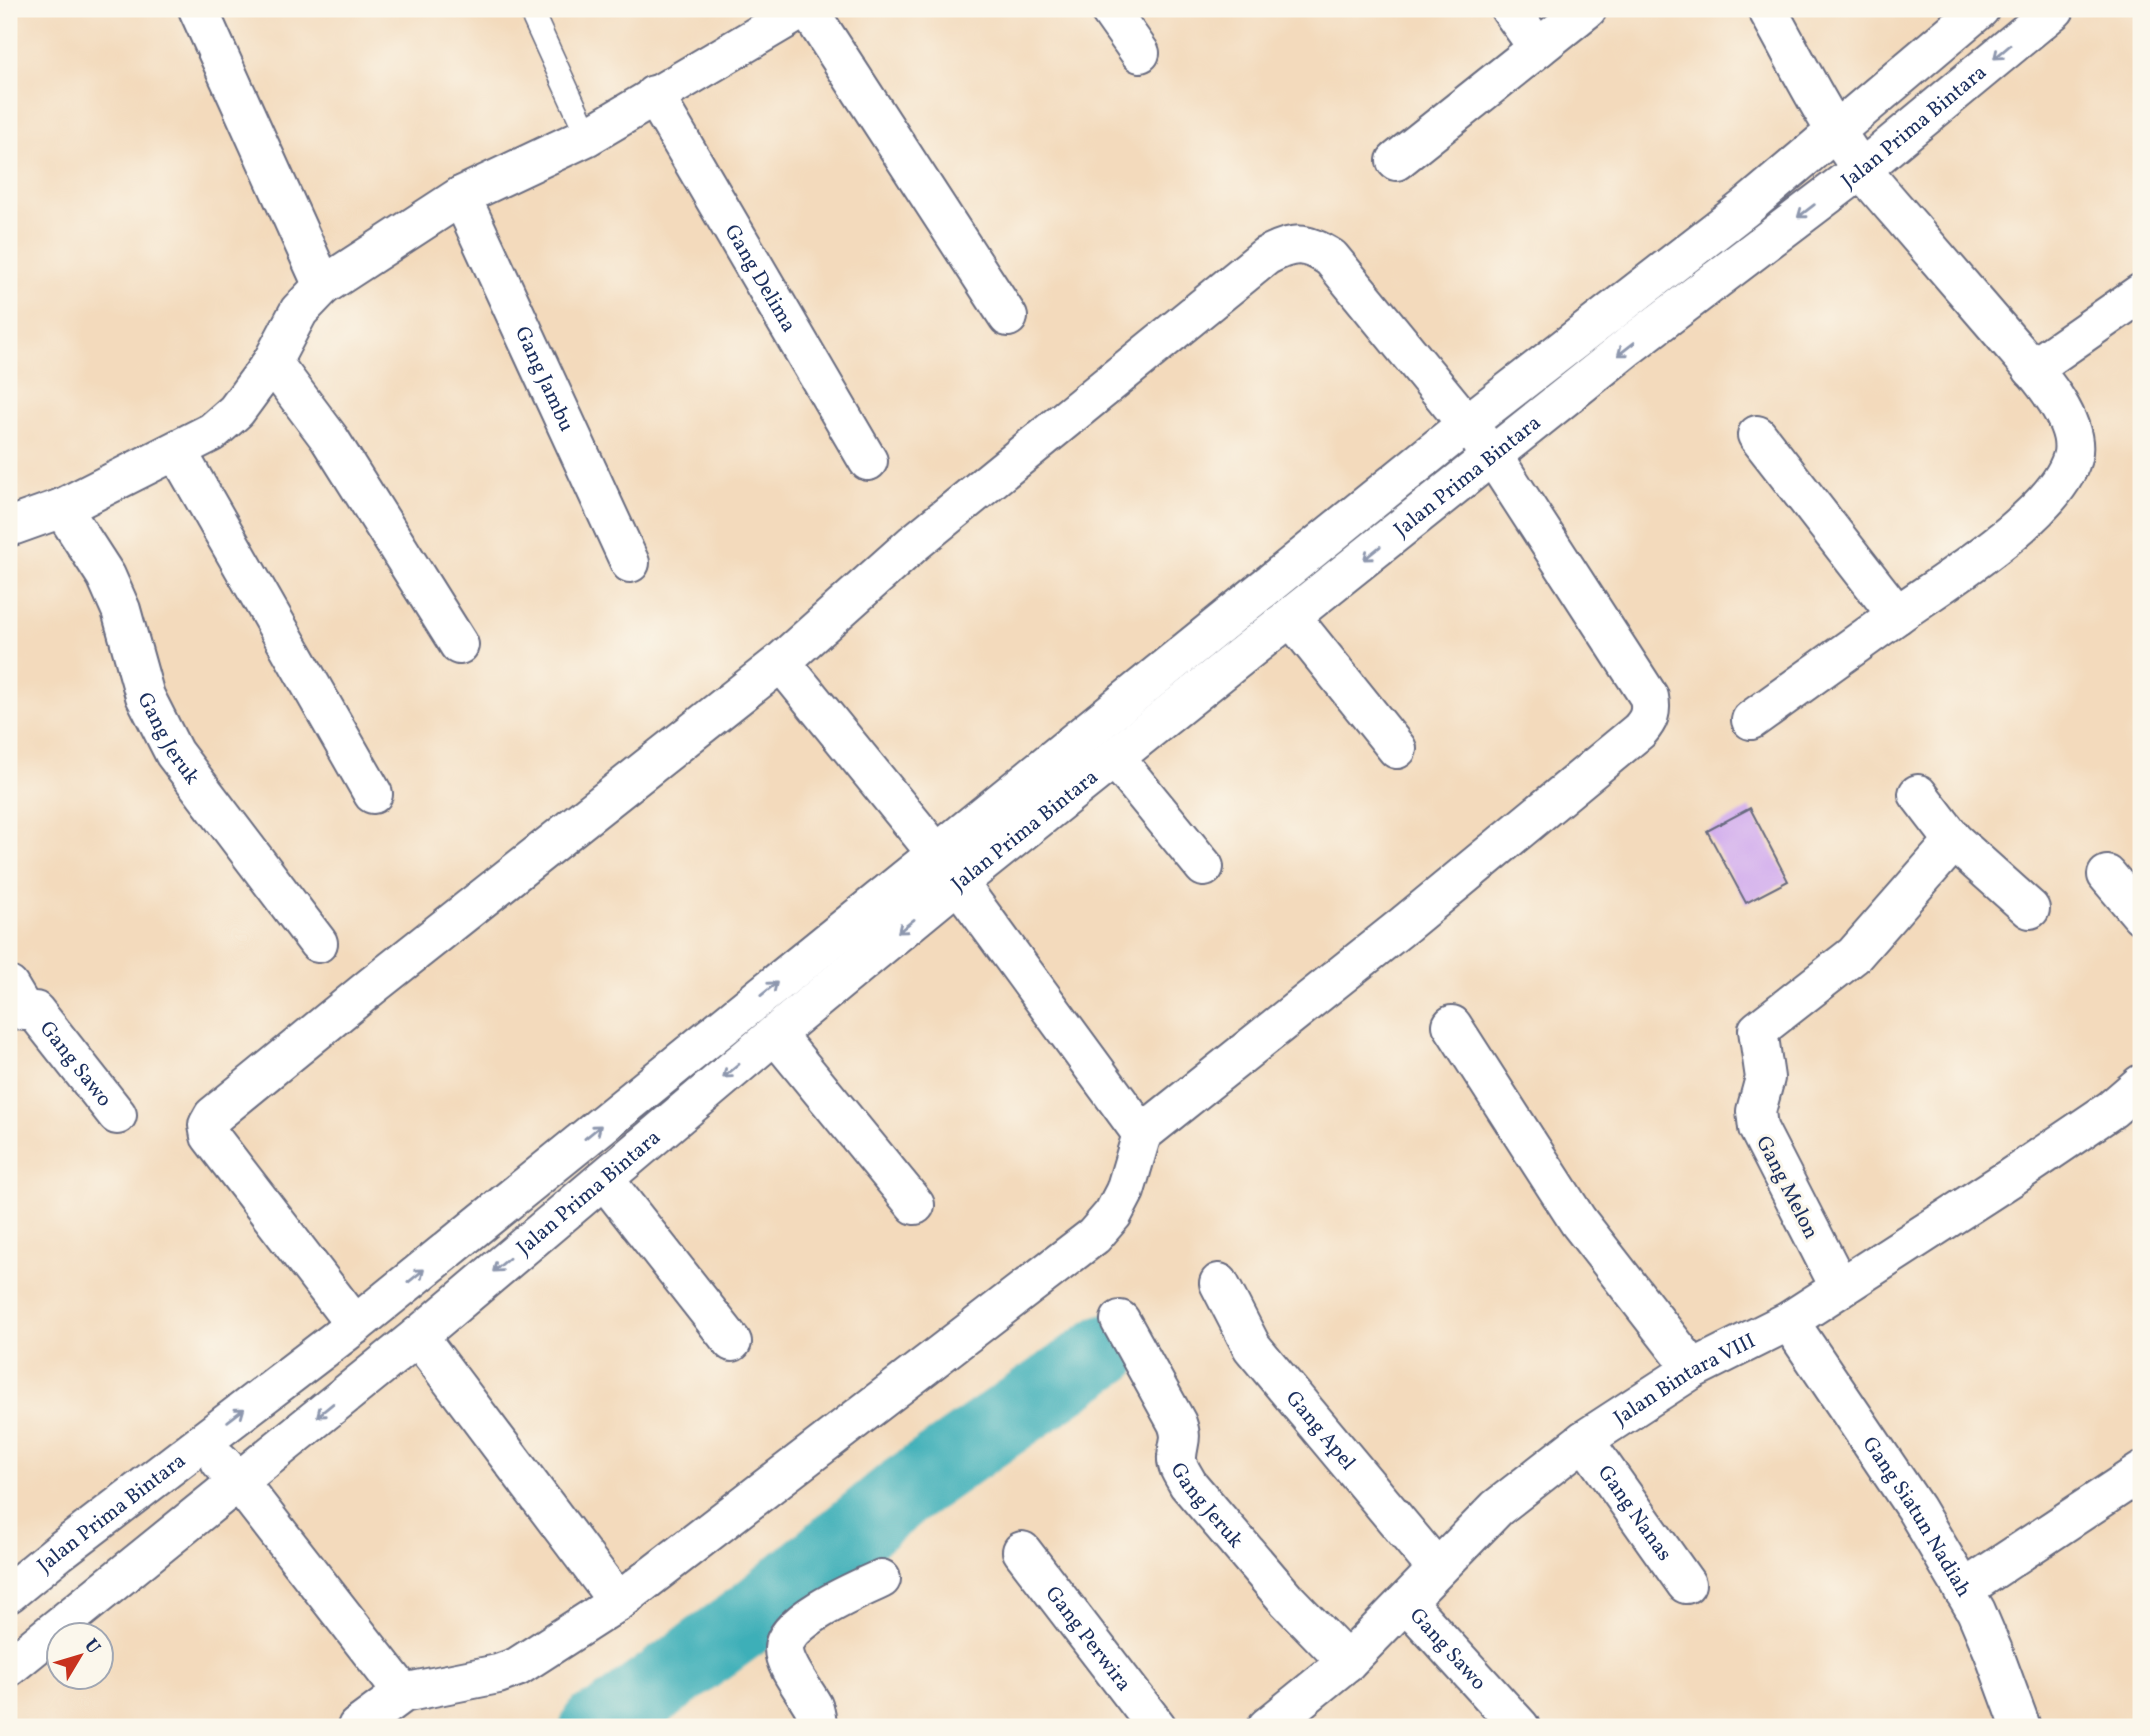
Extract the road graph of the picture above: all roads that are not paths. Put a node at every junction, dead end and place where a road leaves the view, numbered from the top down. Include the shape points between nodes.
1 (198, 9) edge
2 (530, 9) edge
3 (806, 9) edge
4 (1109, 9) edge
5 (1510, 9) edge
6 (1587, 9) edge
7 (1767, 9) edge
8 (1980, 9) edge
9 (2055, 9) edge
10 (1538, 48) junction
11 (1140, 53) dead end
12 (654, 95) junction
13 (1836, 130) junction
14 (588, 135) junction
15 (1396, 161) dead end
16 (1862, 169) junction
17 (461, 196) junction
18 (323, 286) junction
19 (2141, 293) edge
20 (1008, 317) dead end
21 (272, 362) junction
22 (2032, 369) junction
23 (1468, 423) junction
24 (1757, 435) dead end
25 (180, 450) junction
26 (1493, 456) junction
27 (868, 460) dead end
28 (62, 508) junction
29 (9, 527) edge
30 (630, 563) dead end
31 (1897, 615) junction
32 (1292, 617) junction
33 (459, 645) dead end
34 (781, 662) junction
35 (1751, 720) dead end
36 (1397, 749) dead end
37 (1115, 758) junction
38 (373, 794) dead end
39 (1918, 794) dead end
40 (1954, 841) junction
41 (1204, 867) dead end
42 (948, 868) junction
43 (2107, 875) dead end
44 (2029, 909) dead end
45 (2141, 915) edge
46 (318, 943) dead end
47 (9, 986) edge
48 (1451, 1025) dead end
49 (775, 1034) junction
50 (2141, 1084) edge
51 (117, 1115) dead end
52 (1142, 1134) junction
53 (604, 1179) junction
54 (915, 1205) dead end
55 (1219, 1283) dead end
56 (1840, 1288) junction
57 (1120, 1320) dead end
58 (1789, 1321) junction
59 (355, 1325) junction
60 (418, 1336) junction
61 (732, 1342) dead end
62 (1693, 1369) junction
63 (1584, 1440) junction
64 (202, 1441) junction
65 (2141, 1472) edge
66 (238, 1481) junction
67 (1022, 1551) dead end
68 (1437, 1569) junction
69 (881, 1579) dead end
70 (1686, 1584) dead end
71 (1963, 1590) junction
72 (9, 1593) edge
73 (618, 1602) junction
74 (1406, 1602) junction
75 (1347, 1662) junction
76 (9, 1667) edge
77 (403, 1693) junction
78 (356, 1727) edge
79 (818, 1727) edge
80 (1157, 1727) edge
81 (1268, 1727) edge
82 (1520, 1727) edge
83 (2021, 1727) edge

1 - 18 street
2 - 14 lane
3 - 12 street
3 - 20 street
4 - 11 street
5 - 10 street
6 - 10 street
7 - 13 street
8 - 13 street, Jalan Prima Bintara
9 -> 16 street, Jalan Prima Bintara
10 - 15 street
12 - 14 street
12 - 27 street, Gang Delima
13 - 16 street
13 - 23 street, Jalan Prima Bintara via 1745,208
14 - 17 street
16 - 22 street
16 -> 26 street, Jalan Prima Bintara
17 - 18 street
17 - 30 street, Gang Jambu
18 - 21 street via 299,312
19 - 22 street
21 - 25 street via 236,411 212,432
21 - 33 street via 329,438
22 - 31 street via 2064,412 2073,434 2073,455 2066,472 2011,534
23 - 26 street
23 - 34 street via 1331,258 1315,248 1284,246 925,534
23 - 42 street, Jalan Prima Bintara
24 - 31 street
25 - 28 street
25 - 38 street
26 -> 32 street, Jalan Prima Bintara
26 - 52 street via 1649,697 1648,721 1404,925
28 - 29 street
28 - 46 street, Gang Jeruk via 106,576 121,610 145,696 174,752
31 - 35 street
32 - 36 street
32 - 37 street, Jalan Prima Bintara
34 - 42 street
34 - 59 street via 213,1116 208,1125 210,1136
37 - 41 street
37 - 42 street, Jalan Prima Bintara
39 - 40 street
40 - 44 street
40 - 56 street, Gang Melon via 1854,955 1758,1030 1765,1078 1756,1111 1758,1128
42 -> 49 street, Jalan Prima Bintara
42 - 52 street
59 -> 42 street, Jalan Prima Bintara
43 - 45 street
47 - 51 street, Gang Sawo via 24,1011 35,1011
48 - 62 street via 1578,1221
49 -> 53 street, Jalan Prima Bintara
49 - 54 street
50 - 56 street, Jalan Bintara VIII via 2112,1109
52 - 73 street via 1125,1191 1094,1236
53 -> 60 street, Jalan Prima Bintara
53 - 61 street
55 - 68 street, Gang Apel via 1252,1347
56 - 58 street, Jalan Bintara VIII
57 - 75 street, Gang Jeruk via 1177,1423 1182,1437 1178,1466 1188,1484
58 - 62 street, Jalan Bintara VIII
58 - 71 street, Gang Siatun Nadiah via 1915,1508
64 -> 59 street, Jalan Prima Bintara
60 -> 66 street, Jalan Prima Bintara
60 - 73 street
62 - 63 street, Jalan Bintara VIII
63 - 68 street, Jalan Bintara VIII via 1497,1508
63 - 70 street, Gang Nanas
64 - 66 street
64 - 72 street, Jalan Prima Bintara
65 - 71 street
66 - 76 street, Jalan Prima Bintara
66 - 77 street
67 - 80 street, Gang Perwira
68 - 74 street, Jalan Bintara VIII
69 - 79 street via 837,1598 789,1633 784,1649 814,1709
71 - 83 street, Gang Siatun Nadiah via 1993,1651
73 - 77 street via 517,1667
74 - 75 street, Jalan Bintara VIII
74 - 82 street, Gang Sawo
75 - 81 street, Jalan Bintara VIII
77 - 78 street

